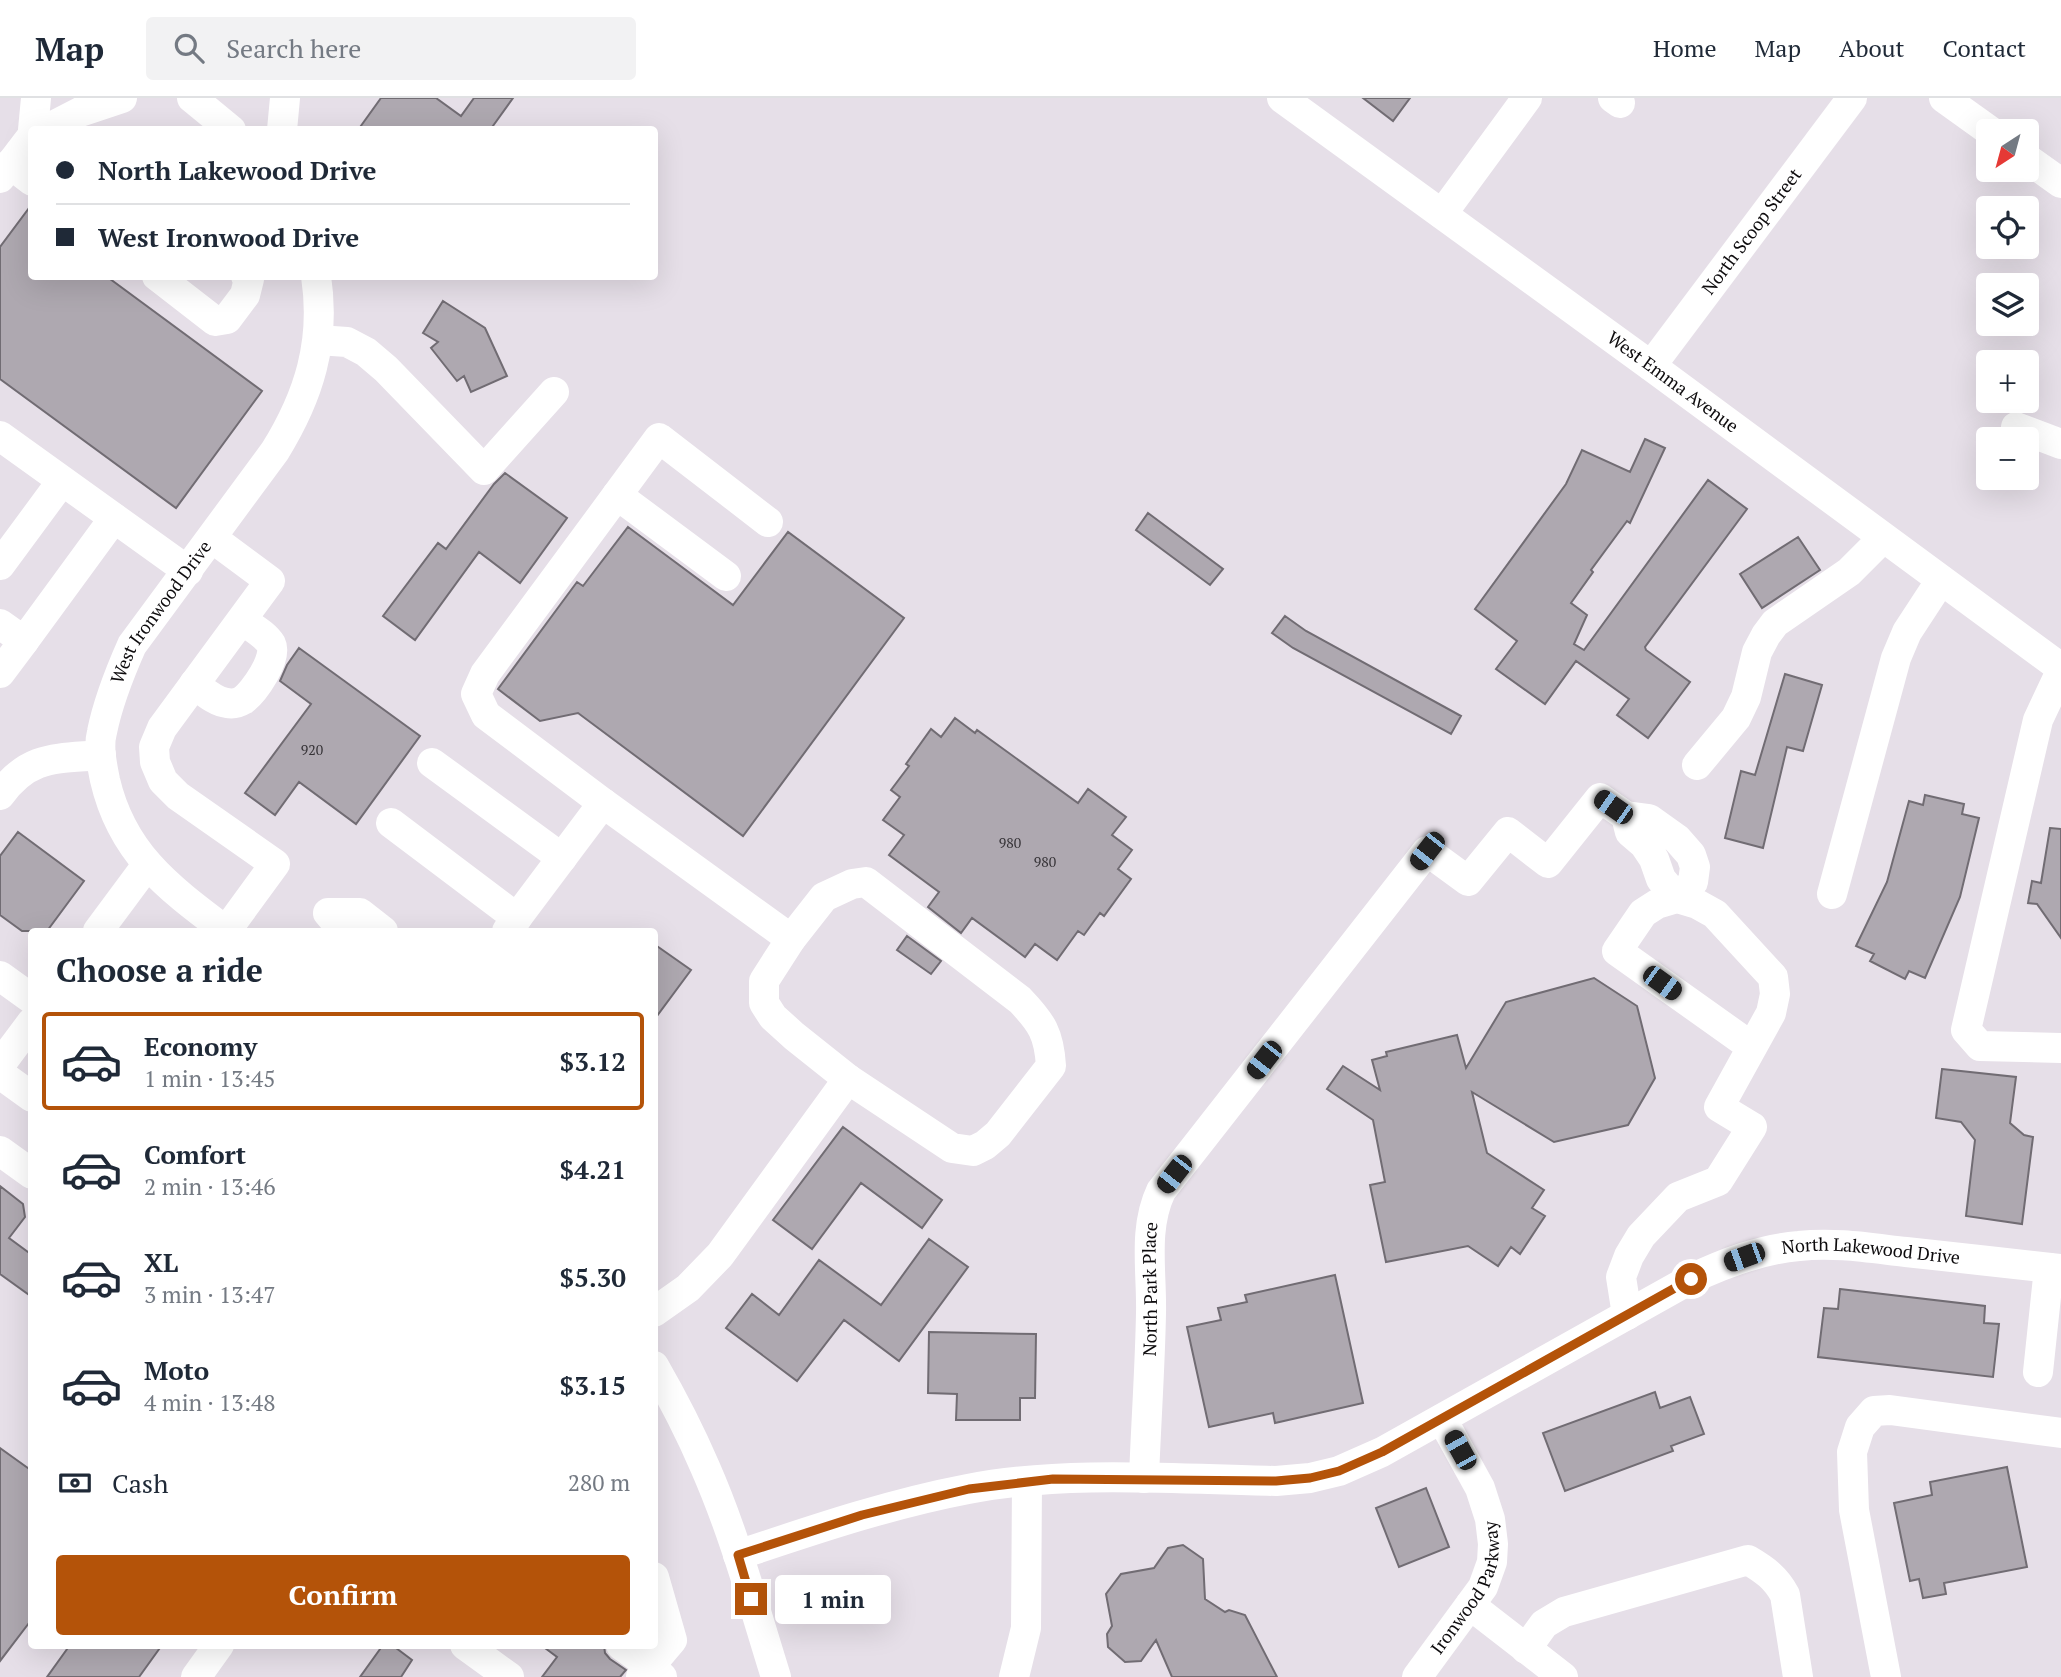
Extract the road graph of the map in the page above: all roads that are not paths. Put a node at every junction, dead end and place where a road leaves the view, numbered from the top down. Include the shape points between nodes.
1 (36, 98) edge
2 (122, 98) edge
3 (192, 98) edge
4 (285, 98) edge
5 (1282, 98) edge
6 (1527, 98) edge
7 (1852, 98) edge
8 (1944, 98) edge
9 (1976, 121) edge
10 (33, 126) edge
11 (53, 126) edge
12 (226, 126) edge
13 (282, 126) edge
14 (28, 144) edge
15 (2039, 167) edge
16 (14, 174) edge
17 (2061, 183) edge
18 (1442, 214) junction
19 (163, 280) edge
20 (249, 280) edge
21 (317, 280) edge
22 (318, 340) junction
23 (1651, 366) junction
24 (554, 392) dead end
25 (0, 436) edge
26 (2039, 436) edge
27 (2061, 444) edge
28 (62, 481) junction
29 (617, 495) junction
30 (114, 518) junction
31 (768, 522) dead end
32 (212, 538) junction
33 (1883, 538) junction
34 (0, 565) edge
35 (188, 571) junction
36 (726, 576) dead end
37 (1941, 580) junction
38 (242, 620) junction
39 (12, 633) edge
40 (2060, 665) edge
41 (0, 673) edge
42 (194, 684) junction
43 (101, 755) junction
44 (432, 763) dead end
45 (1697, 765) dead end
46 (0, 794) edge
47 (603, 803) junction
48 (391, 823) dead end
49 (562, 858) junction
50 (147, 865) junction
51 (1832, 894) dead end
52 (1677, 898) junction
53 (328, 925) edge
54 (512, 925) edge
55 (101, 928) edge
56 (222, 928) edge
57 (228, 928) edge
58 (379, 928) edge
59 (791, 939) junction
60 (0, 976) edge
61 (28, 996) edge
62 (28, 1027) edge
63 (1752, 1047) junction
64 (2061, 1048) edge
65 (0, 1065) edge
66 (0, 1074) edge
67 (848, 1079) junction
68 (28, 1094) edge
69 (0, 1151) edge
70 (28, 1171) edge
71 (2055, 1268) edge
72 (658, 1309) edge
73 (1627, 1315) junction
74 (2038, 1372) dead end
75 (658, 1373) edge
76 (1442, 1419) junction
77 (2061, 1433) edge
78 (1144, 1478) junction
79 (1027, 1482) junction
80 (738, 1555) junction
81 (658, 1592) edge
82 (1470, 1605) junction
83 (216, 1649) edge
84 (470, 1649) edge
85 (625, 1649) edge
86 (1526, 1649) junction
87 (651, 1673) edge
88 (196, 1677) edge
89 (509, 1677) edge
90 (776, 1677) edge
91 (1014, 1677) edge
92 (1417, 1677) edge
93 (1563, 1677) edge
94 (1798, 1677) edge
95 (1886, 1677) edge

1 - 10 street
2 - 11 street
3 - 12 street
4 - 13 street
5 - 18 street, West Emma Avenue
6 - 18 street
7 - 23 street, North Scoop Street
8 - 9 street
14 - 16 street
15 - 17 street
18 - 23 street, West Emma Avenue
19 - 20 street via 215,321 227,319 245,295
21 - 22 street, West Ironwood Drive
22 - 24 street via 347,342 366,352 484,470
22 - 32 street, West Ironwood Drive via 292,423
23 - 33 street, West Emma Avenue
25 - 28 street
26 - 27 street
28 - 30 street
28 - 34 street
29 - 31 street via 659,438
29 - 36 street
29 - 47 street via 485,674 476,694 486,715
30 - 35 street
30 - 39 street
32 - 35 street, West Ironwood Drive
32 - 38 street via 270,581
33 - 37 street, West Emma Avenue
33 - 45 street via 1849,572 1774,623 1758,652 1736,718
35 - 43 street, West Ironwood Drive via 132,646 121,669 101,733
37 - 40 street, West Emma Avenue
37 - 51 street via 1896,658
38 - 42 street
38 - 42 street via 273,648 272,659 245,699 225,703
39 - 41 street
40 - 64 street via 2038,720 1966,1030 1980,1046
42 - 57 street via 154,747 163,781 275,864
43 - 46 street via 39,762
43 - 50 street, West Ironwood Drive via 108,795 119,822
44 - 49 street
47 - 49 street
47 - 59 street
48 - 54 street
49 - 54 street
50 - 55 street
50 - 56 street, West Ironwood Drive
52 - 63 street via 1715,914 1773,977 1771,1013
52 - 63 street via 1643,913 1617,951
52 - 78 street, North Park Place via 1661,879 1644,844 1630,832 1626,816 1600,798 1549,863 1508,832 1468,881 1427,851 1161,1191 1150,1227
53 - 58 street via 360,913
59 - 67 street via 764,981 764,1003 794,1036
59 - 67 street via 824,897 866,883 1020,1000 1038,1018 1049,1043 1051,1066 998,1134 973,1151 951,1148
60 - 61 street
62 - 65 street
63 - 73 street via 1719,1107 1752,1127 1718,1181 1678,1197 1642,1236 1621,1277
66 - 68 street
67 - 72 street via 720,1255 688,1288
69 - 70 street
71 - 73 street, North Lakewood Drive via 1840,1245 1799,1246 1714,1268
71 - 74 street
73 - 76 street, North Lakewood Drive
75 - 80 street via 706,1469
76 - 78 street, North Lakewood Drive via 1382,1452 1310,1478
76 - 82 street, Ironwood Parkway via 1480,1488 1490,1519 1492,1562
77 - 95 street via 1890,1410 1874,1410 1860,1427 1853,1452 1854,1510
78 - 79 street, North Lakewood Drive
79 - 80 street, North Lakewood Drive via 969,1489 862,1515
79 - 91 street via 1026,1628
80 - 90 street
81 - 87 street via 671,1640
82 - 86 street
82 - 92 street, Ironwood Parkway
83 - 88 street
84 - 89 street
85 - 87 street
86 - 93 street
86 - 94 street via 1544,1625 1564,1612 1748,1560 1767,1571 1785,1595

